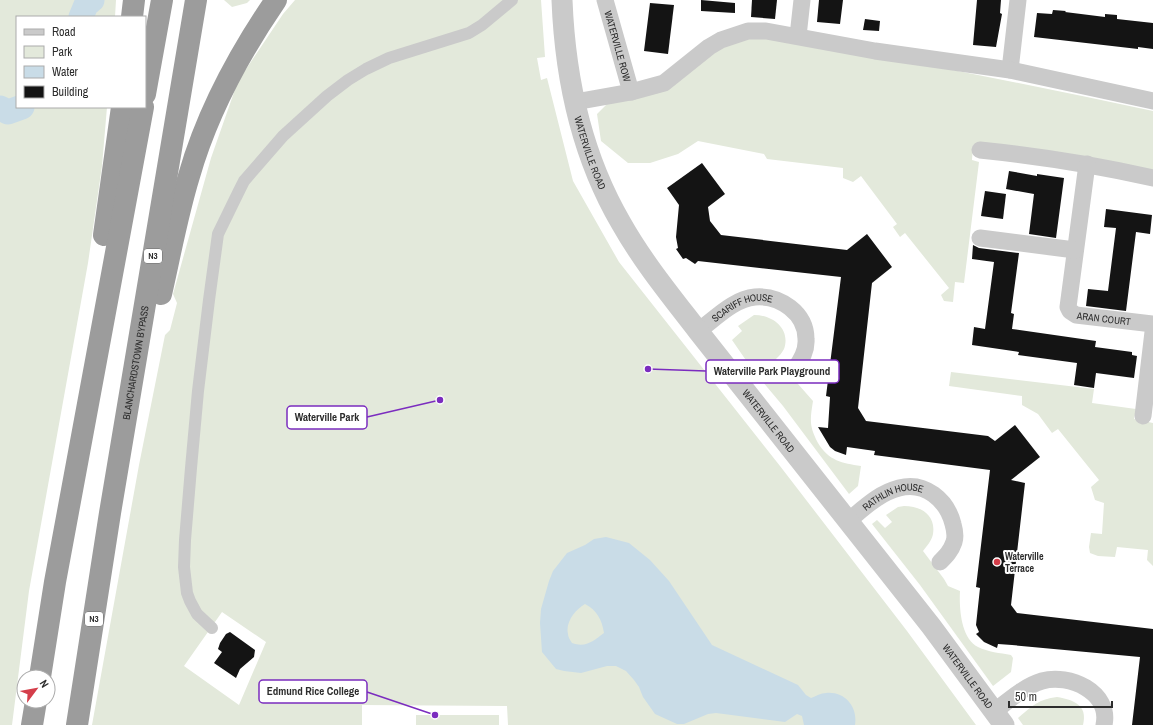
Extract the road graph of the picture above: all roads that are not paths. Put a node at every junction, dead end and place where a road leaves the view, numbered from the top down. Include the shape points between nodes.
1 (134, 0) edge
2 (162, 0) edge
3 (196, 0) edge
4 (276, 0) edge
5 (512, 0) edge
6 (562, 0) edge
7 (605, 0) edge
8 (802, 0) edge
9 (1018, 0) edge
10 (132, 16) edge
11 (798, 36) junction
12 (1010, 70) junction
13 (146, 88) edge
14 (631, 92) junction
15 (1153, 101) edge
16 (575, 102) junction
17 (122, 108) edge
18 (142, 108) edge
19 (980, 150) dead end
20 (1087, 164) junction
21 (1153, 178) edge
22 (980, 238) dead end
23 (1075, 250) junction
24 (1153, 324) edge
25 (698, 331) junction
26 (1153, 332) edge
27 (794, 370) dead end
28 (1147, 406) edge
29 (110, 513) junction
30 (848, 521) junction
31 (940, 562) dead end
32 (55, 582) junction
33 (212, 628) dead end
34 (41, 669) edge
35 (35, 709) edge
36 (999, 718) edge
37 (32, 725) edge
38 (77, 725) edge
39 (1104, 725) edge

1 - 10 highway
2 - 13 highway
3 - 29 highway, BLANCHARDSTOWN BYPASS / N3
4 - 29 highway via 252,37 221,94 189,175 138,382
5 - 33 street via 482,26 469,33 389,58 348,80 327,96 283,136 244,181 218,234 191,460 184,567 190,601 197,614
6 - 16 street, WATERVILLE ROAD via 567,65
7 - 14 street, WATERVILLE ROW
8 - 11 street
9 - 12 street
11 - 12 street via 874,51
11 - 14 street via 766,30 748,31 721,40 664,83
12 - 15 street
14 - 16 street
16 - 25 street, WATERVILLE ROAD via 592,160 620,222 660,283
17 - 32 highway via 104,241 55,530
18 - 32 highway
19 - 20 street
20 - 21 street
20 - 23 street, ARAN COURT
22 - 23 street
23 - 24 street, ARAN COURT via 1068,307 1073,314
25 - 27 street, SCARIFF HOUSE via 742,300 766,297 780,301 796,314 805,332 805,349
25 - 30 street, WATERVILLE ROAD
26 - 28 street
29 - 38 highway, BLANCHARDSTOWN BYPASS / N3
30 - 31 street, RATHLIN HOUSE via 888,491 912,486 926,490 943,502 952,519 955,532 950,551
30 - 36 street, WATERVILLE ROAD via 932,626
32 - 34 highway
35 - 37 highway
36 - 39 street via 1025,689 1042,681 1056,679 1078,682 1095,694 1102,706

